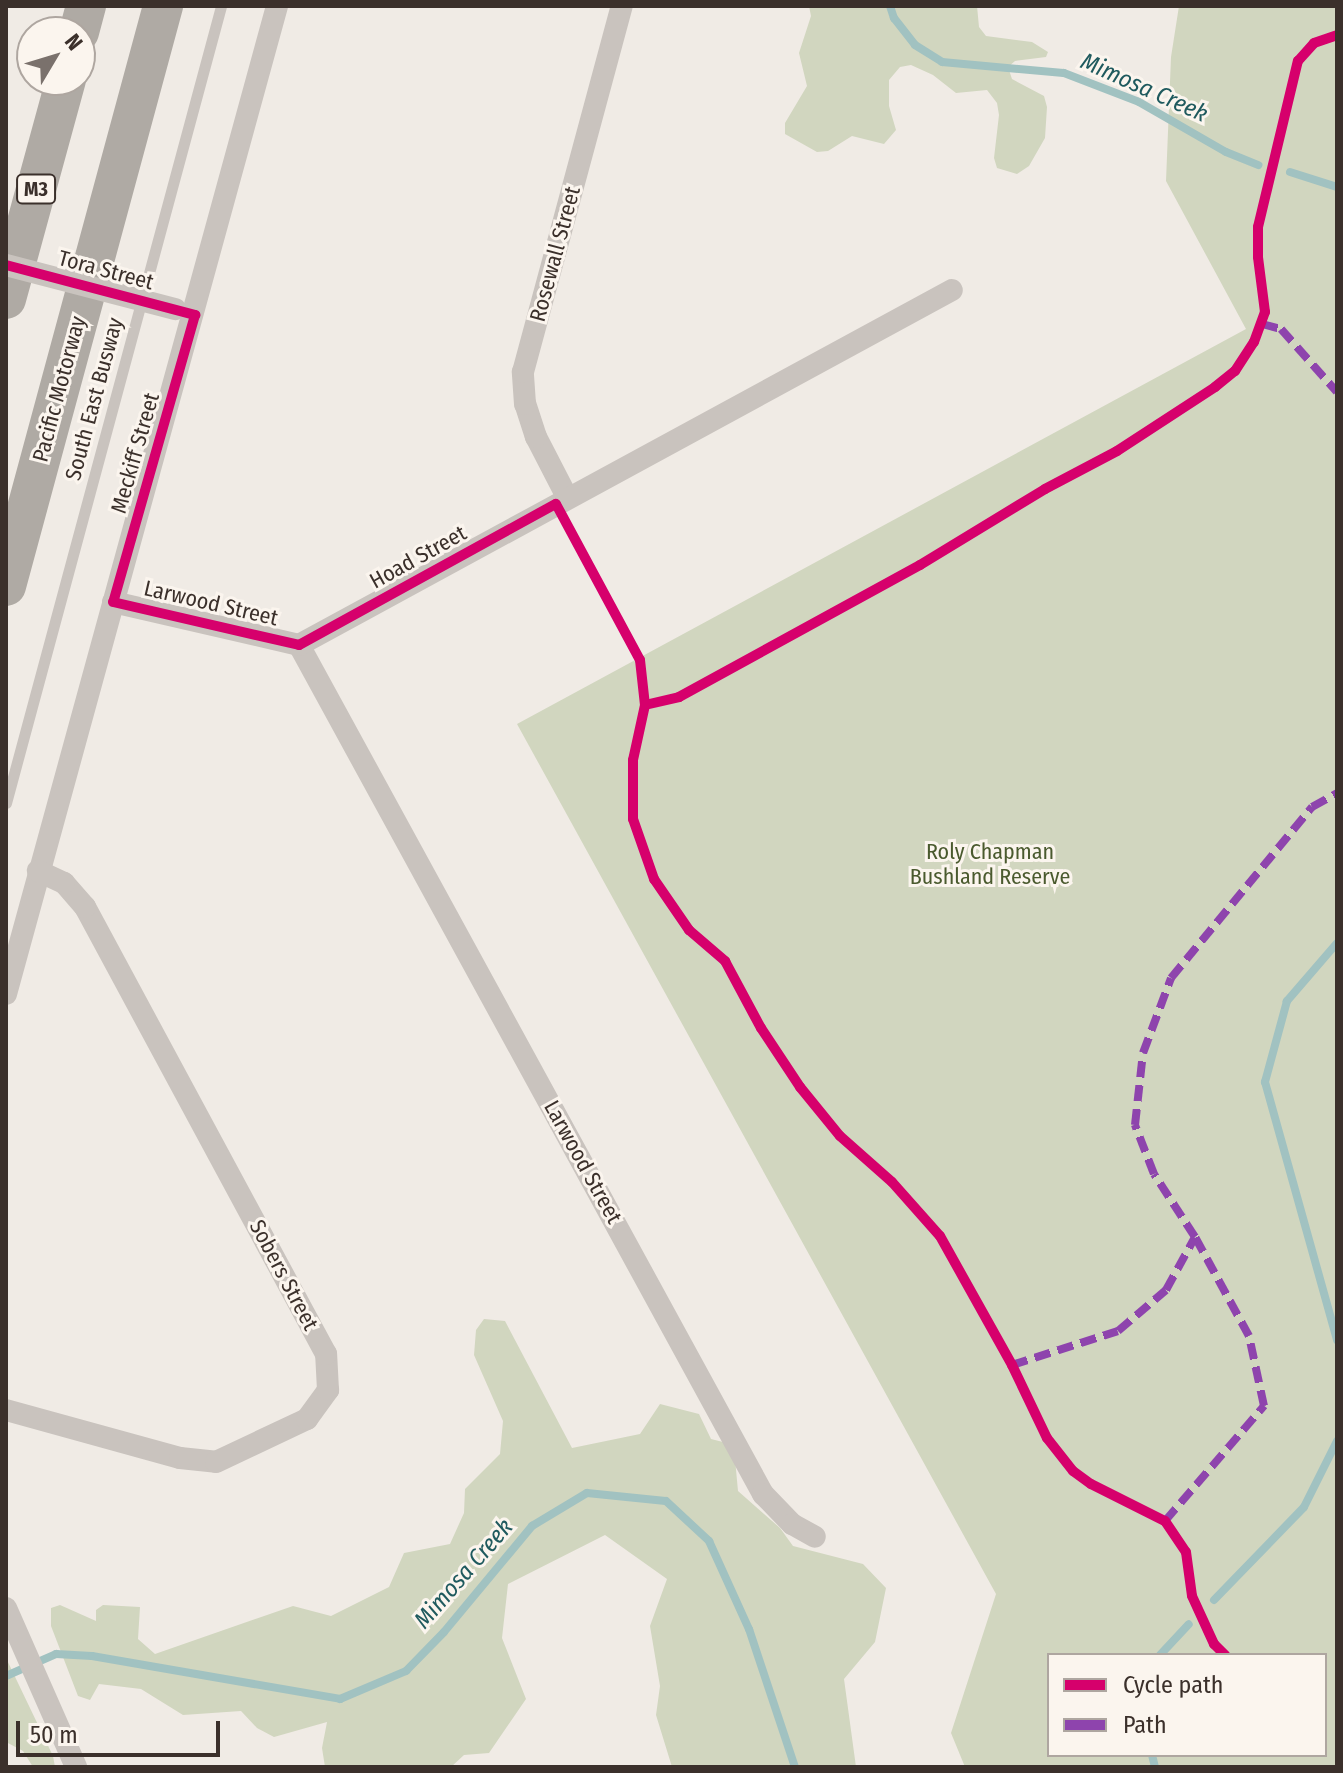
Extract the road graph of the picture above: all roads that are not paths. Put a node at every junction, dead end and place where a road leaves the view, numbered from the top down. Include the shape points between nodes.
1 (163, 6) edge
2 (221, 6) edge
3 (277, 6) edge
4 (622, 6) edge
5 (62, 96) edge
6 (6, 265) edge
7 (952, 290) dead end
8 (6, 299) edge
9 (185, 312) junction
10 (567, 497) junction
11 (6, 586) edge
12 (113, 602) junction
13 (299, 645) junction
14 (6, 803) edge
15 (38, 871) junction
16 (6, 994) edge
17 (6, 1410) edge
18 (815, 1537) dead end
19 (6, 1608) edge
20 (76, 1767) edge

1 - 11 highway, Pacific Motorway
2 - 14 lane, South East Busway
3 - 9 street, Meckiff Street
4 - 10 street, Rosewall Street via 523,372 525,404 536,437
5 - 8 highway, M3
6 - 9 street, Tora Street, bridge
7 - 10 street, Hoad Street
9 - 12 street, Meckiff Street
10 - 13 street, Hoad Street
12 - 13 street, Larwood Street
12 - 15 street, Meckiff Street
13 - 18 street, Larwood Street via 763,1494 792,1524
15 - 16 street, Meckiff Street
15 - 17 street, Sobers Street via 64,883 85,907 326,1354 328,1390 307,1419 216,1462 180,1458
19 - 20 street

